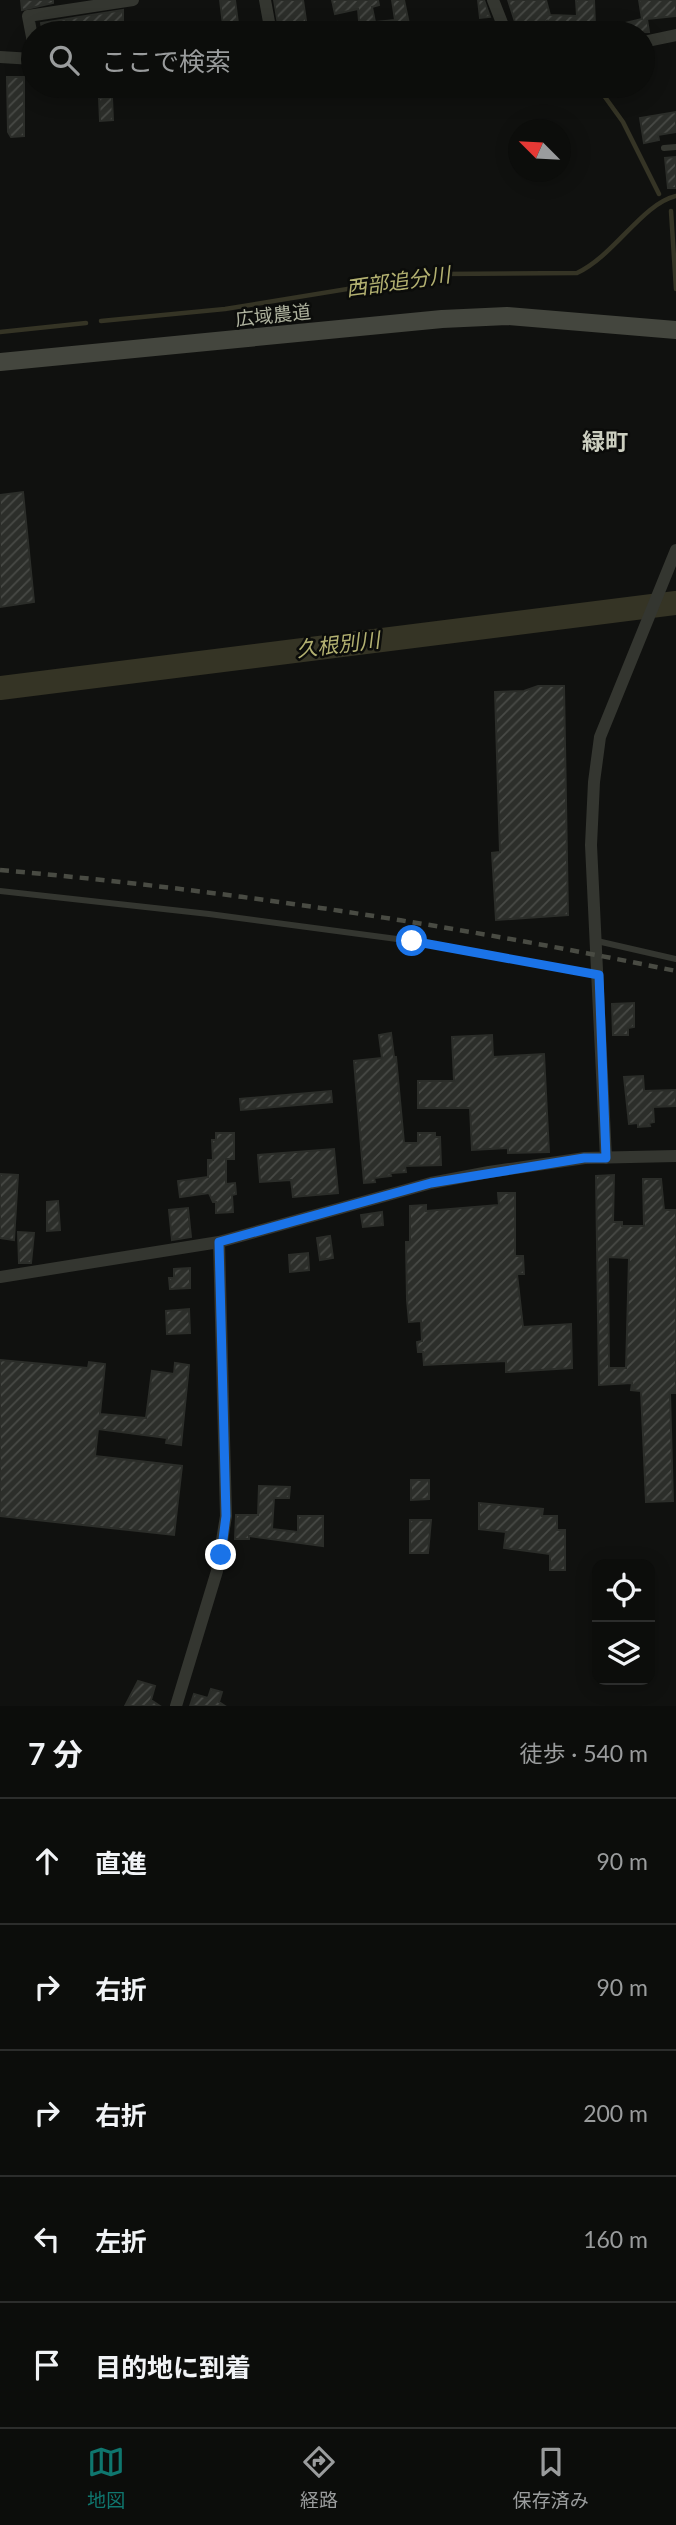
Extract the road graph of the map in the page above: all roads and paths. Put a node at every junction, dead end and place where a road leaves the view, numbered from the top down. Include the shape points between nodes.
1 (133, 0) edge
2 (265, 0) edge
3 (493, 0) edge
4 (29, 21) edge
5 (269, 21) edge
6 (501, 21) edge
7 (676, 35) edge
8 (655, 39) edge
9 (0, 57) edge
10 (21, 58) edge
11 (676, 147) edge
12 (664, 148) dead end
13 (673, 329) edge
14 (0, 362) edge
15 (676, 550) edge
16 (0, 891) edge
17 (597, 941) junction
18 (676, 959) edge
19 (599, 975) junction
20 (676, 1156) edge
21 (606, 1158) junction
22 (219, 1242) junction
23 (0, 1278) edge
24 (176, 1706) edge

1 - 4 street via 28,16
2 - 5 street
3 - 6 street
7 - 8 street
9 - 10 street
11 - 12 lane
13 - 14 street, 広域農道 via 507,316 442,319
15 - 17 street via 600,737 591,845
16 - 19 lane via 412,941
17 - 18 lane
17 - 19 street
19 - 21 street
20 - 21 street
21 - 22 street via 431,1183
22 - 23 street
22 - 24 street via 226,1516 217,1571

